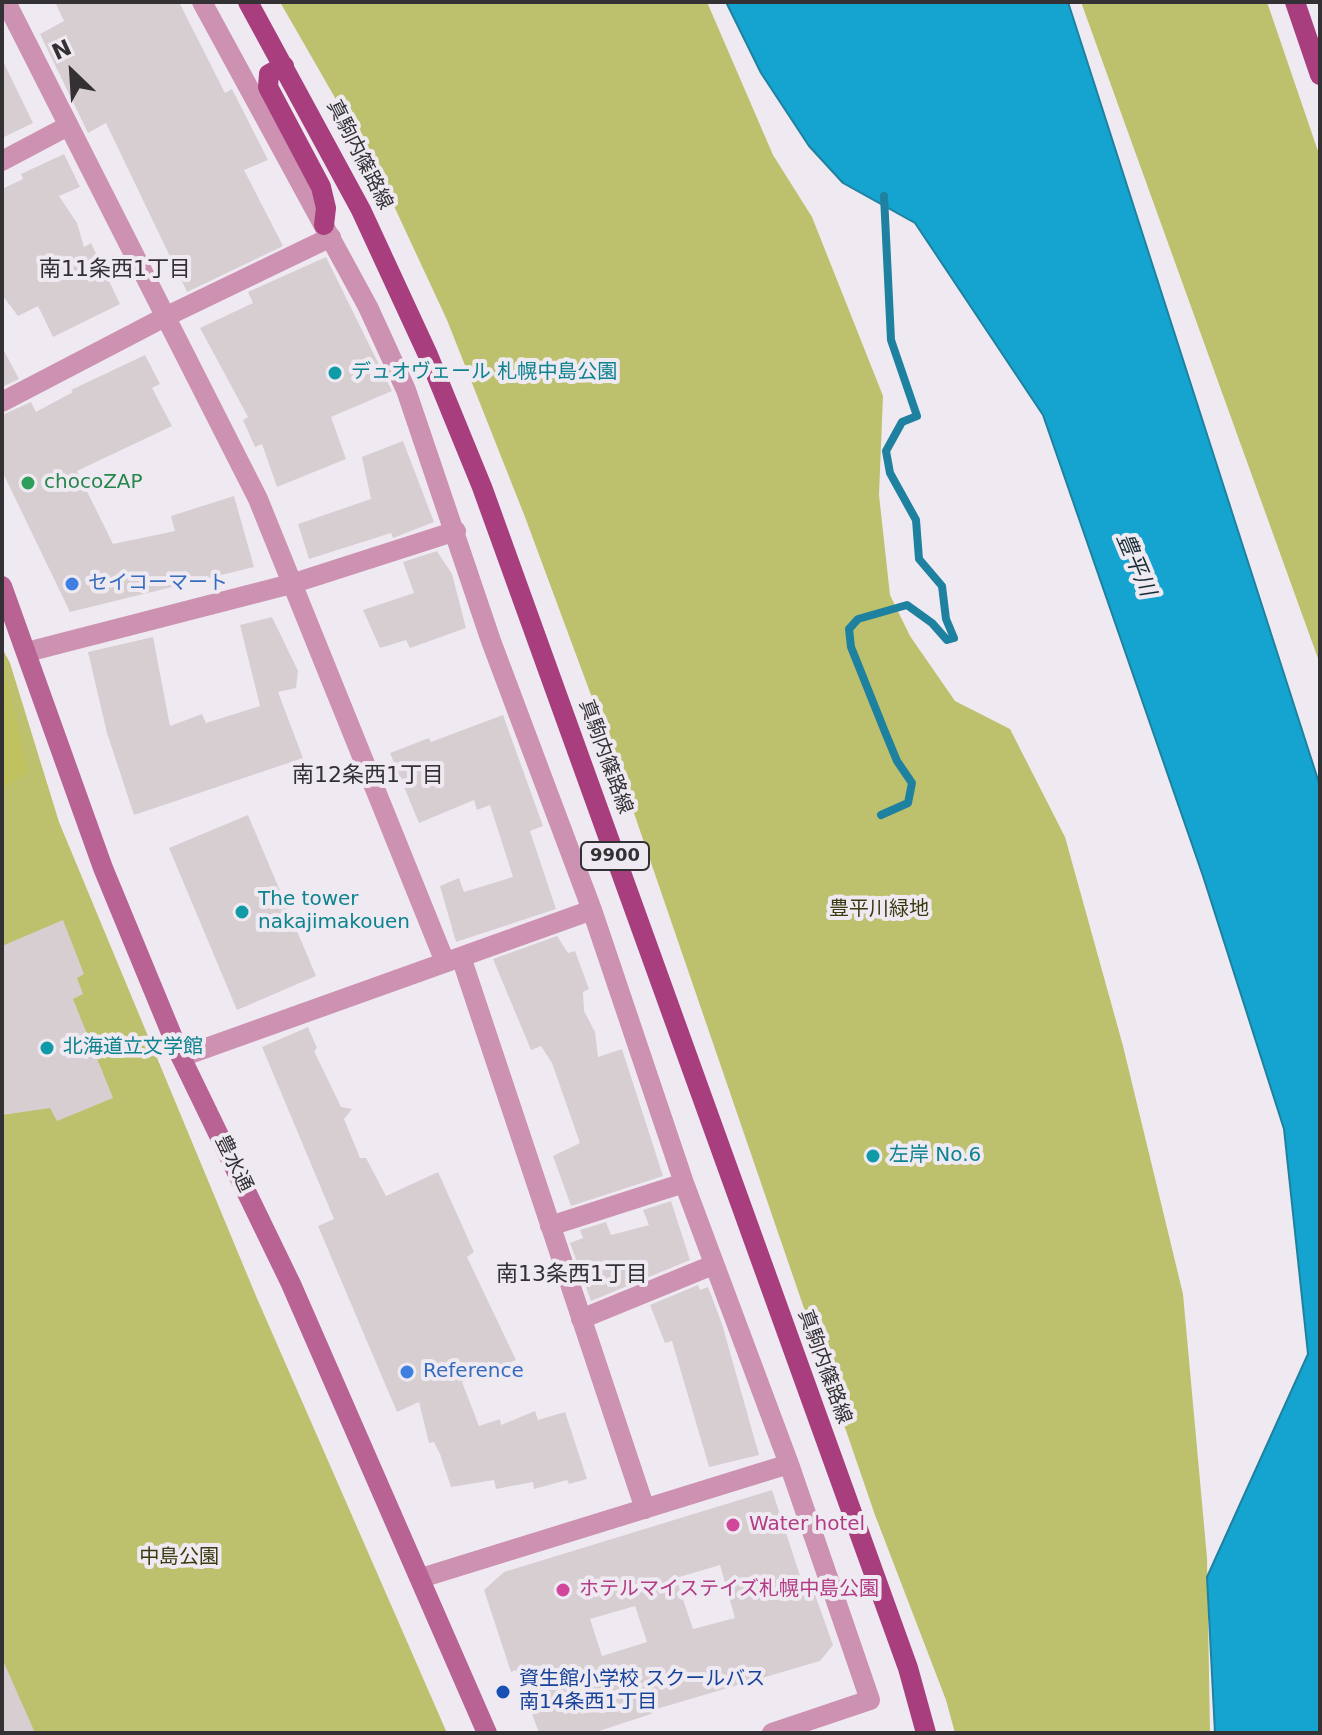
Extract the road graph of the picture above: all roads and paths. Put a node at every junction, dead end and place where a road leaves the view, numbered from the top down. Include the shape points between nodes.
1 (6, 2) edge
2 (202, 2) edge
3 (248, 2) edge
4 (1295, 2) edge
5 (284, 66) junction
6 (1320, 75) edge
7 (68, 126) junction
8 (2, 161) edge
9 (328, 231) junction
10 (165, 317) junction
11 (2, 402) edge
12 (456, 531) junction
13 (291, 584) junction
14 (2, 586) edge
15 (27, 652) junction
16 (592, 910) junction
17 (453, 959) junction
18 (181, 1057) junction
19 (684, 1183) junction
20 (550, 1226) junction
21 (713, 1265) junction
22 (581, 1319) junction
23 (789, 1464) junction
24 (645, 1509) junction
25 (421, 1578) junction
26 (487, 1733) edge
27 (772, 1733) edge
28 (926, 1733) edge

1 - 7 street
2 - 9 street
3 - 5 main road, 真駒内篠路線 / 9900
4 - 6 main road
5 - 9 main road via 269,74 268,87 321,187
5 - 28 main road, 真駒内篠路線 / 9900 via 393,276 482,487 908,1668
7 - 8 street
7 - 10 street
9 - 10 street
9 - 12 street via 406,390
10 - 11 street
10 - 13 street via 258,499
12 - 13 street
12 - 16 street via 491,641
13 - 15 street
13 - 17 street
14 - 15 street, 豊水通
15 - 18 street, 豊水通 via 98,855
16 - 17 street
16 - 19 street
17 - 18 street
17 - 20 street
18 - 25 street, 豊水通 via 291,1284
19 - 20 street
19 - 21 street
20 - 22 street
21 - 22 street
21 - 23 street
22 - 24 street
23 - 24 street
23 - 27 street via 870,1700
24 - 25 street
25 - 26 street, 豊水通

